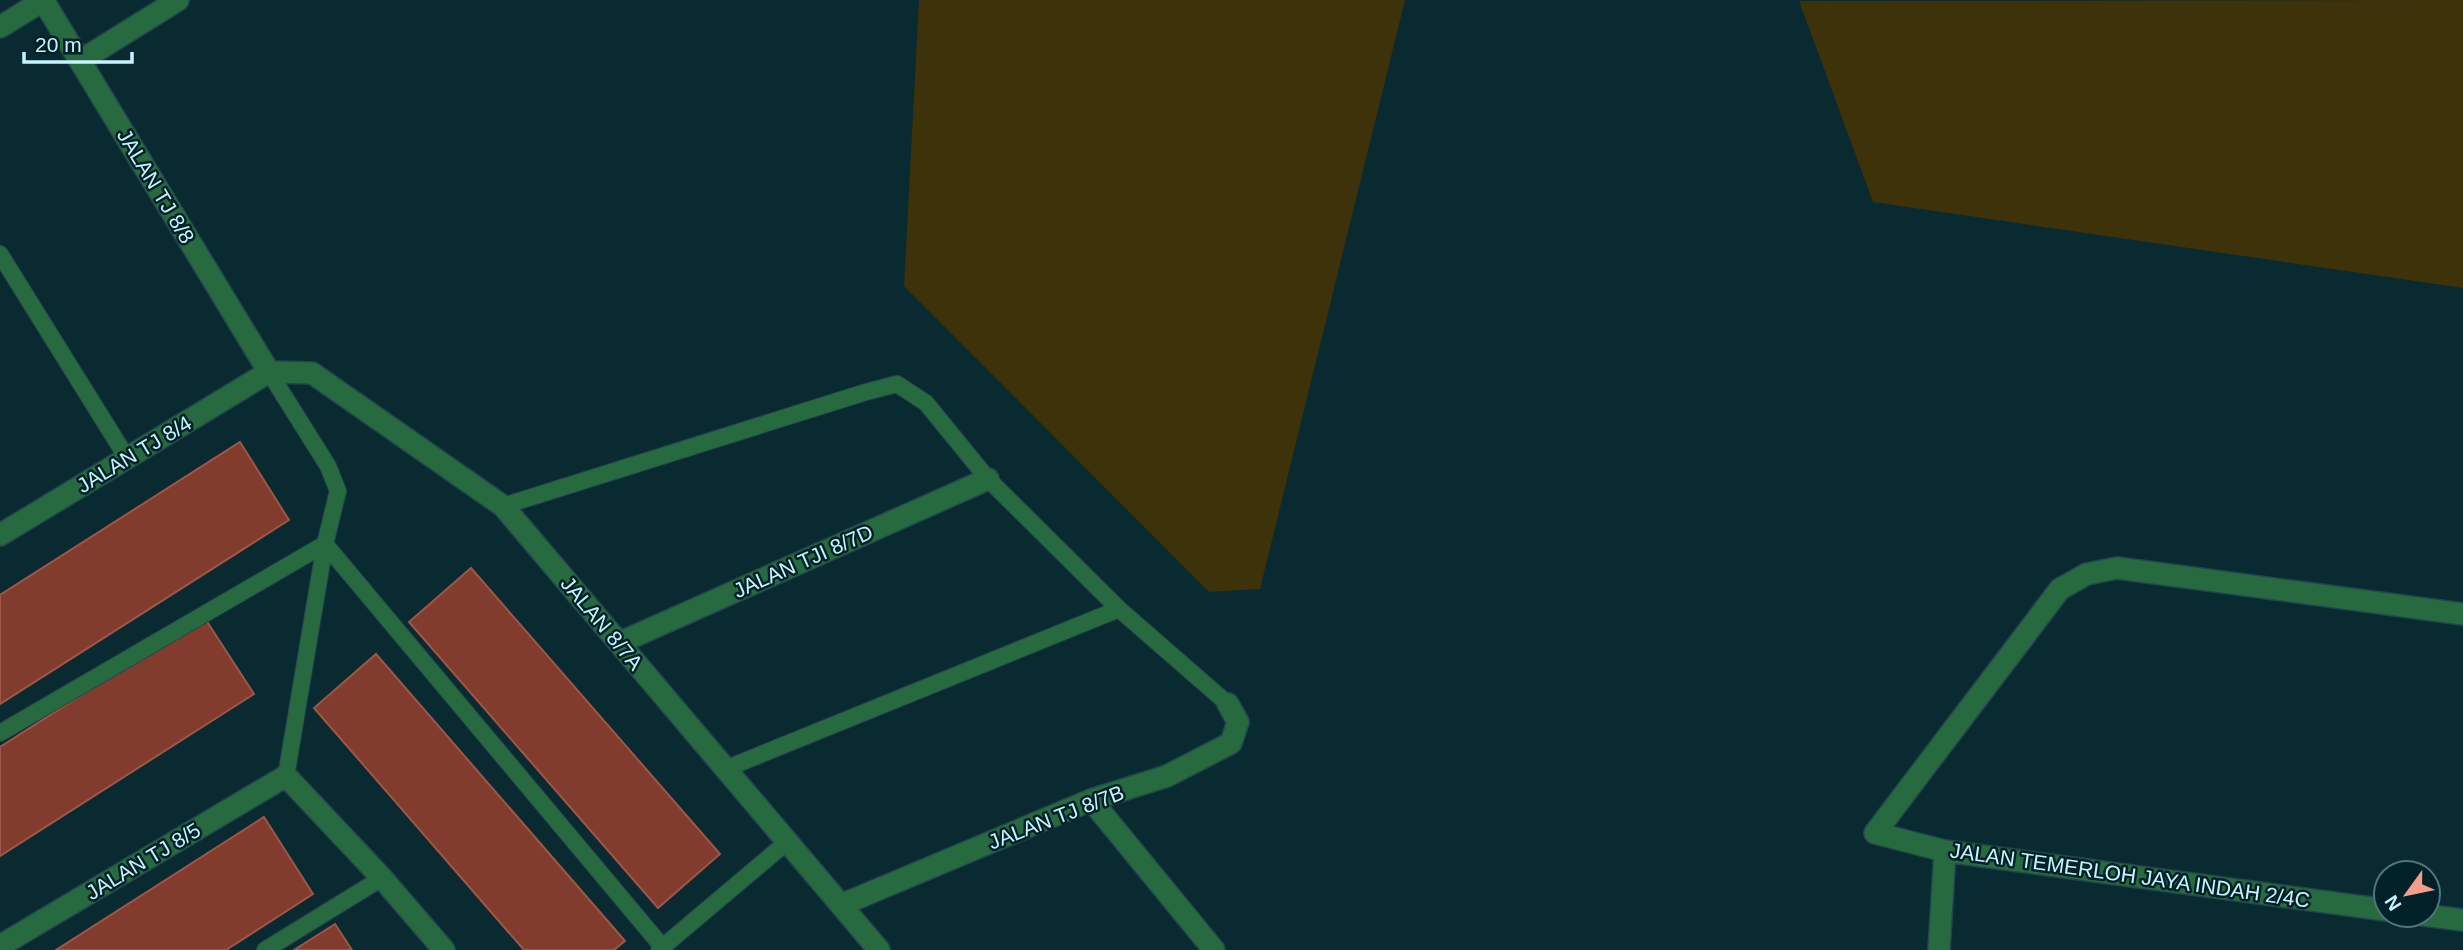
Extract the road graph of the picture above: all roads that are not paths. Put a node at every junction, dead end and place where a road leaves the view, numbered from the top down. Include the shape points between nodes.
1 (43, 0) edge
2 (178, 0) edge
3 (0, 27) edge
4 (80, 61) junction
5 (0, 254) edge
6 (269, 373) junction
7 (127, 458) junction
8 (988, 479) junction
9 (503, 506) junction
10 (0, 535) edge
11 (325, 544) junction
12 (1119, 610) junction
13 (2463, 614) edge
14 (619, 643) junction
15 (1228, 704) joint
16 (0, 733) edge
17 (725, 769) junction
18 (286, 776) junction
19 (1091, 800) junction
20 (787, 842) junction
21 (1945, 851) junction
22 (382, 878) junction
23 (841, 905) junction
24 (2372, 908) edge
25 (2442, 917) edge
26 (2463, 920) edge
27 (0, 946) edge
28 (662, 949) edge
29 (265, 950) edge
30 (444, 950) edge
31 (879, 950) edge
32 (1214, 950) edge
33 (1939, 950) edge

1 - 3 street
1 - 4 street, JALAN TJ 8/8
2 - 4 street
4 - 6 street, JALAN TJ 8/8
5 - 7 lane
6 - 7 street, JALAN TJ 8/4
6 - 9 street, JALAN 8/7A via 312,373
6 - 11 lane via 328,466 338,491
7 - 10 street, JALAN TJ 8/4
8 - 9 lane via 926,403 897,384
8 - 12 lane
8 - 14 street, JALAN TJI 8/7D
9 - 14 street, JALAN 8/7A
11 - 16 lane
11 - 18 lane
11 - 28 lane
12 - 15 lane
12 - 17 lane
13 - 21 street, JALAN TEMERLOH JAYA INDAH 2/4C via 2117,568 2087,574 2060,589 1875,833
14 - 17 street, JALAN 8/7A
15 - 19 street, JALAN TJ 8/7B via 1238,722 1231,743 1167,776
17 - 20 street, JALAN 8/7A
18 - 22 street
18 - 27 street, JALAN TJ 8/5
19 - 23 street, JALAN TJ 8/7B
19 - 32 street
20 - 23 street, JALAN 8/7A
20 - 28 lane
21 - 24 street, JALAN TEMERLOH JAYA INDAH 2/4C
21 - 33 street
22 - 29 lane
22 - 30 street
23 - 31 street, JALAN 8/7A
25 - 26 street

